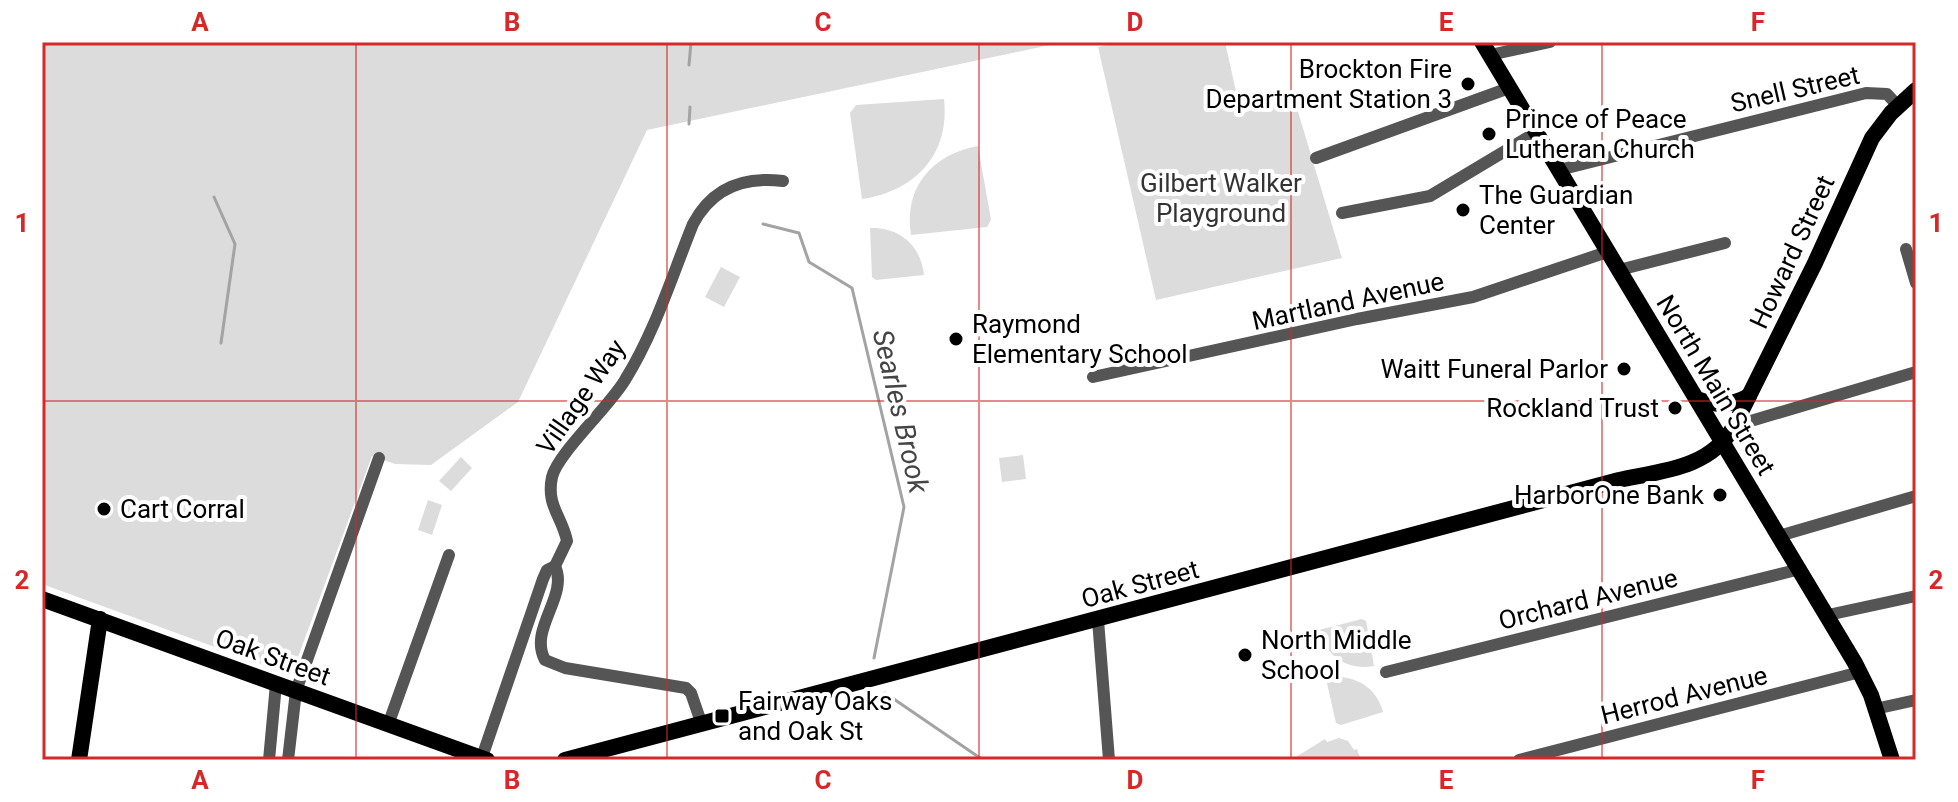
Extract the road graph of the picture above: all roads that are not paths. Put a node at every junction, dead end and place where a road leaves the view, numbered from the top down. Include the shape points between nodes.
1 (1550, 42) edge
2 (1486, 48) edge
3 (1509, 88) junction
4 (1916, 90) edge
5 (1898, 106) junction
6 (1537, 132) junction
7 (1316, 158) dead end
8 (1559, 170) junction
9 (783, 181) dead end
10 (1342, 213) dead end
11 (1725, 243) dead end
12 (1906, 249) dead end
13 (1607, 252) junction
14 (1619, 270) junction
15 (1916, 283) edge
16 (1916, 372) edge
17 (1093, 377) dead end
18 (1749, 396) junction
19 (1697, 399) junction
20 (1734, 426) junction
21 (1723, 443) junction
22 (379, 458) dead end
23 (1916, 496) edge
24 (1779, 536) junction
25 (449, 555) dead end
26 (555, 566) junction
27 (1800, 569) junction
28 (1916, 596) edge
29 (42, 599) edge
30 (1828, 615) junction
31 (100, 619) junction
32 (1098, 620) junction
33 (1386, 672) dead end
34 (1860, 672) junction
35 (276, 684) junction
36 (296, 691) junction
37 (1916, 700) edge
38 (1875, 709) junction
39 (388, 725) junction
40 (702, 725) junction
41 (1580, 744) junction
42 (79, 760) edge
43 (269, 760) edge
44 (288, 760) edge
45 (483, 760) edge
46 (565, 760) edge
47 (1109, 760) edge
48 (1519, 760) edge
49 (1584, 760) edge
50 (1892, 760) edge

1 - 2 street
2 - 3 main road, North Main Street
3 - 6 main road, North Main Street
3 - 7 street
4 - 5 main road, Howard Street
5 - 8 street, Snell Street via 1887,94 1866,93
5 - 18 main road, Howard Street via 1867,148
6 - 8 main road, North Main Street
6 - 10 street via 1430,196
8 - 13 main road, North Main Street
9 - 26 street, Village Way via 760,179 731,186 713,197 695,219 638,359 554,471 552,505 567,541
11 - 14 street
12 - 15 street
13 - 14 main road, North Main Street
13 - 17 street, Martland Avenue via 1473,297
14 - 19 main road, North Main Street
16 - 20 street
18 - 19 main road via 1728,405
18 - 20 main road, Howard Street
19 - 21 main road, North Main Street
20 - 21 main road, Howard Street
21 - 24 main road, North Main Street
21 - 32 main road, Oak Street via 1685,465
22 - 36 street
23 - 24 street
24 - 27 main road, North Main Street
25 - 39 street
26 - 40 street, Village Way via 557,585 540,641 545,660 686,688
26 - 45 street via 547,570
27 - 30 main road, North Main Street
27 - 33 street, Orchard Avenue
28 - 30 street
29 - 31 main road, Oak Street
30 - 34 main road, North Main Street
31 - 35 main road, Oak Street
31 - 42 main road
32 - 40 main road, Oak Street
32 - 47 street
34 - 38 main road, North Main Street
34 - 41 street, Herrod Avenue
35 - 36 main road, Oak Street
35 - 43 street
36 - 39 main road, Oak Street
36 - 44 street
37 - 38 street
38 - 50 main road, North Main Street
39 - 45 main road, Oak Street
40 - 46 main road, Oak Street
41 - 48 street, Herrod Avenue
41 - 49 street

